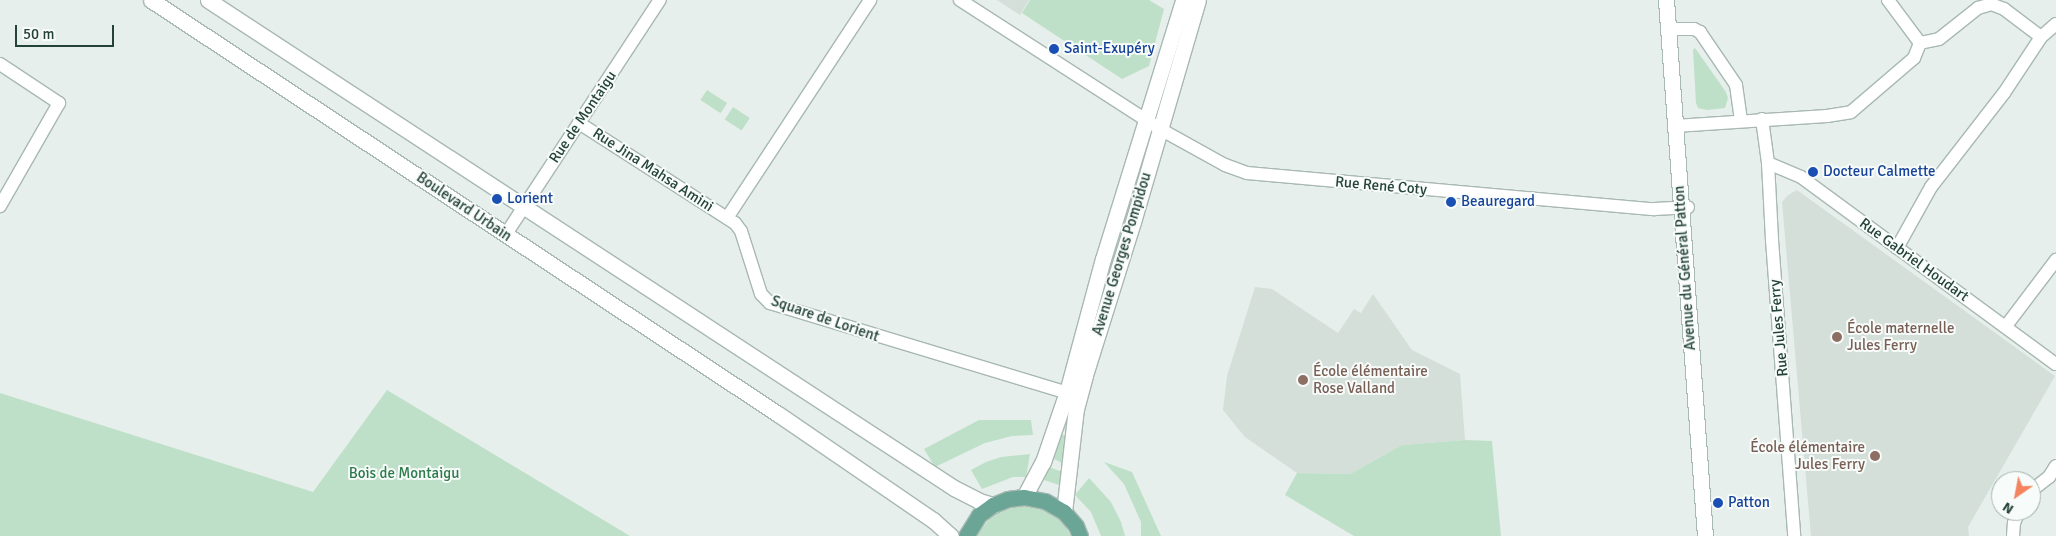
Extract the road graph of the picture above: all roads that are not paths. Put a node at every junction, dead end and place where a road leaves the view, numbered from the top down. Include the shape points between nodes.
1 (151, 0) edge
2 (208, 0) edge
3 (660, 0) edge
4 (870, 0) edge
5 (960, 0) edge
6 (1184, 0) edge
7 (1198, 0) edge
8 (1666, 0) edge
9 (1673, 0) edge
10 (1888, 0) edge
11 (2056, 24) edge
12 (1675, 29) junction
13 (2041, 37) junction
14 (1920, 43) junction
15 (0, 64) edge
16 (1762, 119) junction
17 (1741, 120) junction
18 (1147, 121) junction
19 (579, 123) junction
20 (1678, 126) junction
21 (1160, 129) junction
22 (1768, 163) junction
23 (0, 206) edge
24 (524, 207) junction
25 (1684, 207) junction
26 (727, 218) junction
27 (1133, 222) junction
28 (506, 234) junction
29 (1897, 248) junction
30 (2056, 260) edge
31 (2006, 326) junction
32 (2056, 364) edge
33 (1073, 394) junction
34 (2056, 466) edge
35 (2041, 484) edge
36 (1024, 497) junction
37 (993, 505) junction
38 (1064, 512) junction
39 (2016, 521) edge
40 (951, 536) edge
41 (966, 536) edge
42 (1080, 536) edge
43 (1705, 536) edge
44 (1710, 536) edge
45 (1794, 536) edge
46 (2012, 536) edge

1 - 28 main road, Boulevard Urbain
2 - 24 main road
3 - 19 street, Rue de Montaigu
4 - 26 street
5 - 18 street, Rue René Coty
6 - 18 main road, Avenue Georges Pompidou
7 - 21 main road, Avenue Georges Pompidou
8 - 20 main road, Avenue du Général Patton
9 - 12 main road, Avenue du Général Patton
10 - 14 street
11 - 13 street
12 - 17 street via 1700,32 1736,85
12 - 20 main road, Avenue du Général Patton
13 - 14 street via 2004,9 1991,4 1978,8 1939,39
13 - 29 street via 2004,93 1931,187
14 - 16 street via 1914,58 1851,112
15 - 23 street via 59,103
16 - 17 street
16 - 22 street, Rue Jules Ferry
17 - 20 street
18 - 21 street, Rue René Coty
18 - 27 main road via 1145,160 1130,211
18 - 33 main road, Avenue Georges Pompidou via 1103,259
19 - 24 street, Rue de Montaigu
19 - 26 street, Rue Jina Mahsa Amini
20 - 25 main road, Avenue du Général Patton
21 - 25 street, Rue René Coty via 1225,165 1247,173 1654,210
21 - 27 main road, Avenue Georges Pompidou
22 - 29 street, Rue Gabriel Houdart via 1800,177
22 - 45 street, Rue Jules Ferry
24 - 28 street, Rue de Montaigu
24 - 37 main road via 954,488
25 - 43 main road, Avenue du Général Patton
25 - 44 main road, Avenue du Général Patton
26 - 33 street, Square de Lorient via 741,231 761,294 770,303
27 - 33 main road, Avenue Georges Pompidou
28 - 40 main road, Boulevard Urbain via 778,414
29 - 31 street, Rue Gabriel Houdart
30 - 31 street
31 - 32 street, Rue Gabriel Houdart
33 - 36 main road, Avenue Georges Pompidou
33 - 38 main road, Avenue Georges Pompidou
34 - 35 street
36 - 37 main road
36 - 38 main road via 1045,501
37 - 41 main road via 979,516
38 - 42 main road
39 - 46 street

